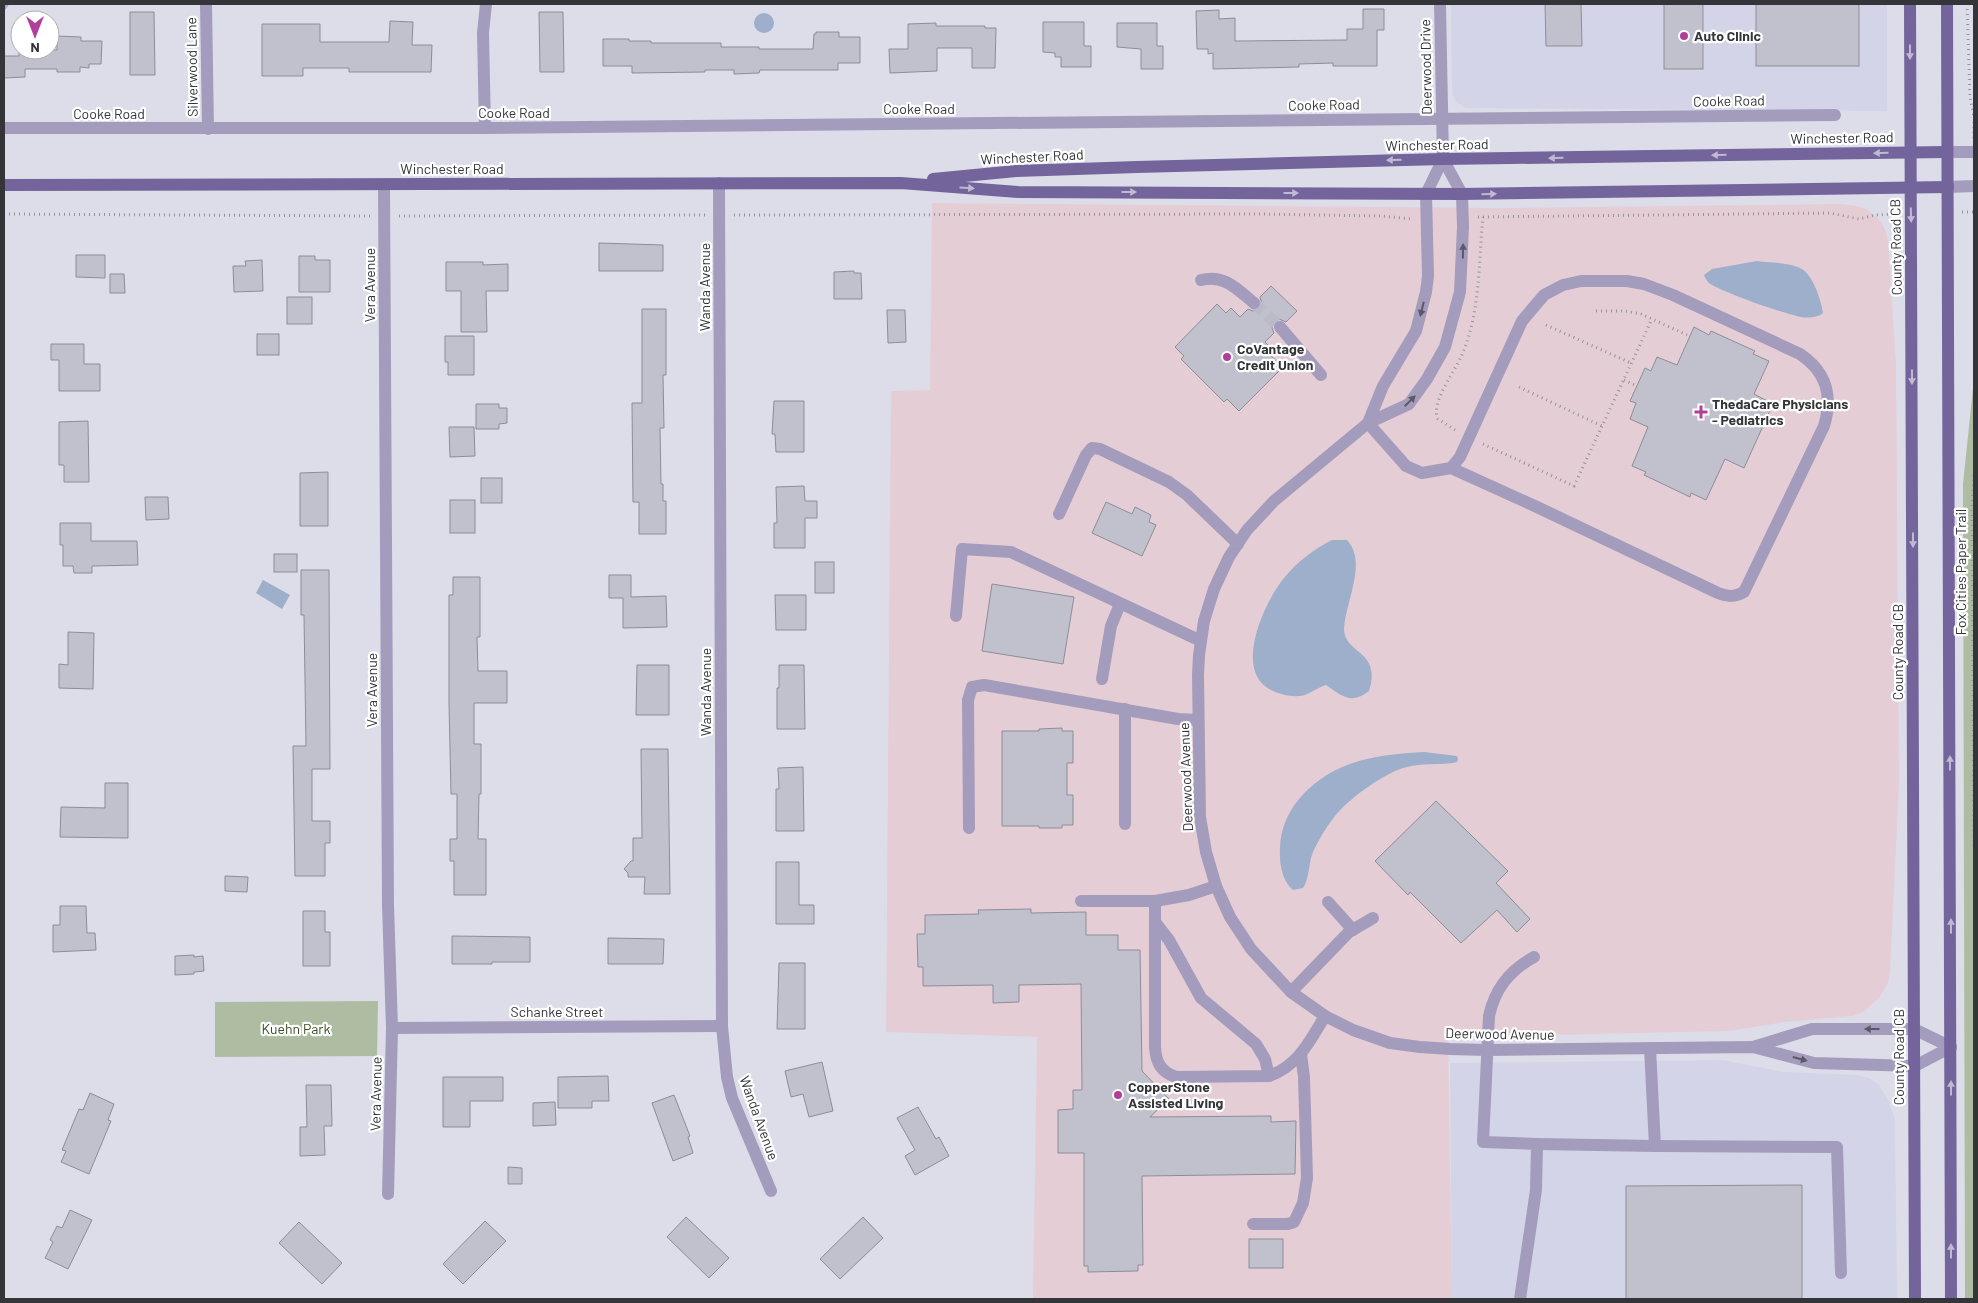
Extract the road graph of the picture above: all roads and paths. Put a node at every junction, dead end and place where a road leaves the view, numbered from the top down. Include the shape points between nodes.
1 (206, 4) edge
2 (486, 4) edge
3 (1440, 4) edge
4 (1910, 4) edge
5 (1947, 4) edge
6 (1967, 4) edge
7 (1835, 115) dead end
8 (1974, 117) edge
9 (1442, 119) junction
10 (4, 128) edge
11 (485, 128) junction
12 (208, 129) junction
13 (1910, 152) junction
14 (1947, 152) junction
15 (1974, 152) edge
16 (1443, 159) junction
17 (719, 183) junction
18 (900, 183) junction
19 (4, 185) edge
20 (384, 185) junction
21 (1974, 186) edge
22 (1948, 187) junction
23 (1910, 188) junction
24 (1426, 194) junction
25 (1462, 194) junction
26 (1948, 212) junction
27 (1974, 212) edge
28 (1910, 213) junction
29 (4, 214) edge
30 (720, 215) junction
31 (384, 216) junction
32 (1462, 216) junction
33 (1426, 217) junction
34 (1483, 217) junction
35 (1200, 280) dead end
36 (1254, 303) tunnel mouth
37 (1596, 311) dead end
38 (1652, 319) junction
39 (1546, 325) dead end
40 (1280, 327) tunnel mouth
41 (1687, 335) dead end
42 (1631, 363) junction
43 (1321, 375) dead end
44 (1623, 379) junction
45 (1637, 386) dead end
46 (1519, 387) dead end
47 (1368, 423) junction
48 (1602, 426) junction
49 (1469, 438) junction
50 (1451, 468) junction
51 (1974, 475) edge
52 (1059, 514) dead end
53 (1238, 544) junction
54 (1120, 604) junction
55 (956, 616) dead end
56 (1201, 641) junction
57 (1102, 679) dead end
58 (1125, 709) junction
59 (1198, 720) junction
60 (1126, 824) dead end
61 (969, 828) dead end
62 (1974, 850) edge
63 (1216, 886) junction
64 (1081, 901) dead end
65 (1155, 901) junction
66 (1328, 902) dead end
67 (1373, 918) dead end
68 (1155, 922) junction
69 (1353, 930) junction
70 (1534, 957) dead end
71 (1291, 992) junction
72 (1325, 1016) junction
73 (722, 1026) junction
74 (392, 1028) junction
75 (1914, 1029) junction
76 (1753, 1047) junction
77 (1951, 1047) junction
78 (1650, 1048) junction
79 (1488, 1050) junction
80 (1301, 1054) junction
81 (1914, 1066) junction
82 (1269, 1076) junction
83 (1537, 1144) junction
84 (1655, 1146) junction
85 (771, 1191) dead end
86 (388, 1194) dead end
87 (1253, 1224) dead end
88 (1841, 1273) dead end
89 (1520, 1299) edge
90 (1915, 1299) edge
91 (1951, 1299) edge

1 - 12 street, Silverwood Lane
2 - 11 street via 483,33
3 - 9 street, Deerwood Drive
4 -> 13 main road, County Road CB
5 - 14 main road
6 - 8 path via 1970,97
7 - 9 street, Cooke Road
9 - 11 street, Cooke Road
9 - 16 street, Deerwood Drive
10 - 12 street, Cooke Road
11 - 12 street, Cooke Road
13 - 14 main road, Winchester Road
13 -> 16 main road, Winchester Road
13 - 23 main road, County Road CB
14 - 15 street, Winchester Road
14 - 22 main road
16 -> 18 main road, Winchester Road via 1016,171
16 - 24 street, Deerwood Avenue
16 - 25 street, Deerwood Avenue
17 - 18 main road, Winchester Road
17 - 20 main road, Winchester Road
17 - 30 street, Wanda Avenue
18 -> 24 main road, Winchester Road via 1018,192
19 - 20 main road, Winchester Road
20 - 31 street, Vera Avenue
21 - 22 street, Winchester Road
22 - 23 main road, Winchester Road
22 - 26 main road
25 -> 23 main road, Winchester Road
23 - 28 main road, County Road CB
24 - 25 main road, Winchester Road
24 - 33 street, Deerwood Avenue
25 - 32 street, Deerwood Avenue
26 - 27 path
77 -> 26 main road
28 - 34 path via 1859,219 1830,213
28 -> 75 main road, County Road CB
29 - 31 path
30 - 31 path
30 - 33 path via 1260,214
30 - 73 street, Wanda Avenue
31 - 74 street, Vera Avenue via 388,905
32 - 34 path
47 -> 32 street, Deerwood Avenue via 1409,404 1445,347 1460,292
33 -> 47 street, Deerwood Avenue via 1428,276 1418,323 1406,352 1383,386
34 - 49 path via 1473,321 1462,354 1435,409 1444,425
35 - 36 street via 1214,278 1231,283
37 - 38 path via 1632,312
38 - 41 path
38 - 42 path
39 - 42 path
40 - 43 street
42 - 44 path
44 - 45 path
44 - 48 path
46 - 48 path
47 - 50 street via 1406,466 1422,472
47 - 53 street, Deerwood Avenue via 1267,508
48 - 49 path via 1574,486
49 - 50 street
49 - 50 street via 1522,320 1544,295 1563,285 1581,281 1644,284 1800,354 1818,370 1828,400 1824,426 1744,592 1738,596 1718,593
51 - 62 path, Fox Cities Paper Trail
52 - 53 street via 1086,455 1092,448 1100,448 1169,482
53 - 56 street, Deerwood Avenue via 1214,589
54 - 55 street via 1011,552 962,549
54 - 56 street
54 - 57 street via 1112,626
56 - 59 street, Deerwood Avenue
58 - 59 street
58 - 60 street
58 - 61 street via 984,685 972,687 968,700
59 - 63 street, Deerwood Avenue via 1200,817
63 - 65 street
63 - 71 street, Deerwood Avenue via 1230,918 1251,949
64 - 65 street
65 - 68 street
66 - 69 street
67 - 69 street
68 - 82 street via 1170,940 1201,998 1261,1050
68 - 82 street via 1155,1047 1159,1067 1176,1077
69 - 71 street
70 - 79 street via 1520,964 1497,989 1489,1016
71 - 72 street, Deerwood Avenue
72 - 79 street, Deerwood Avenue via 1390,1043
72 - 80 street
73 - 74 street, Schanke Street
73 - 85 street, Wanda Avenue via 732,1098
74 - 86 street, Vera Avenue
75 -> 76 street, Deerwood Avenue via 1812,1029
75 - 77 street, Deerwood Avenue
75 - 81 main road, County Road CB
76 - 78 street, Deerwood Avenue
76 -> 81 street, Deerwood Avenue via 1814,1063
77 - 81 street, Deerwood Avenue
91 -> 77 main road
78 - 79 street, Deerwood Avenue
78 - 84 street
79 - 83 street via 1483,1142
80 - 82 street via 1286,1068
80 - 87 street via 1307,1178 1303,1203 1294,1222
81 - 90 main road, County Road CB
83 - 84 street
83 - 89 street via 1536,1190
84 - 88 street via 1837,1147

